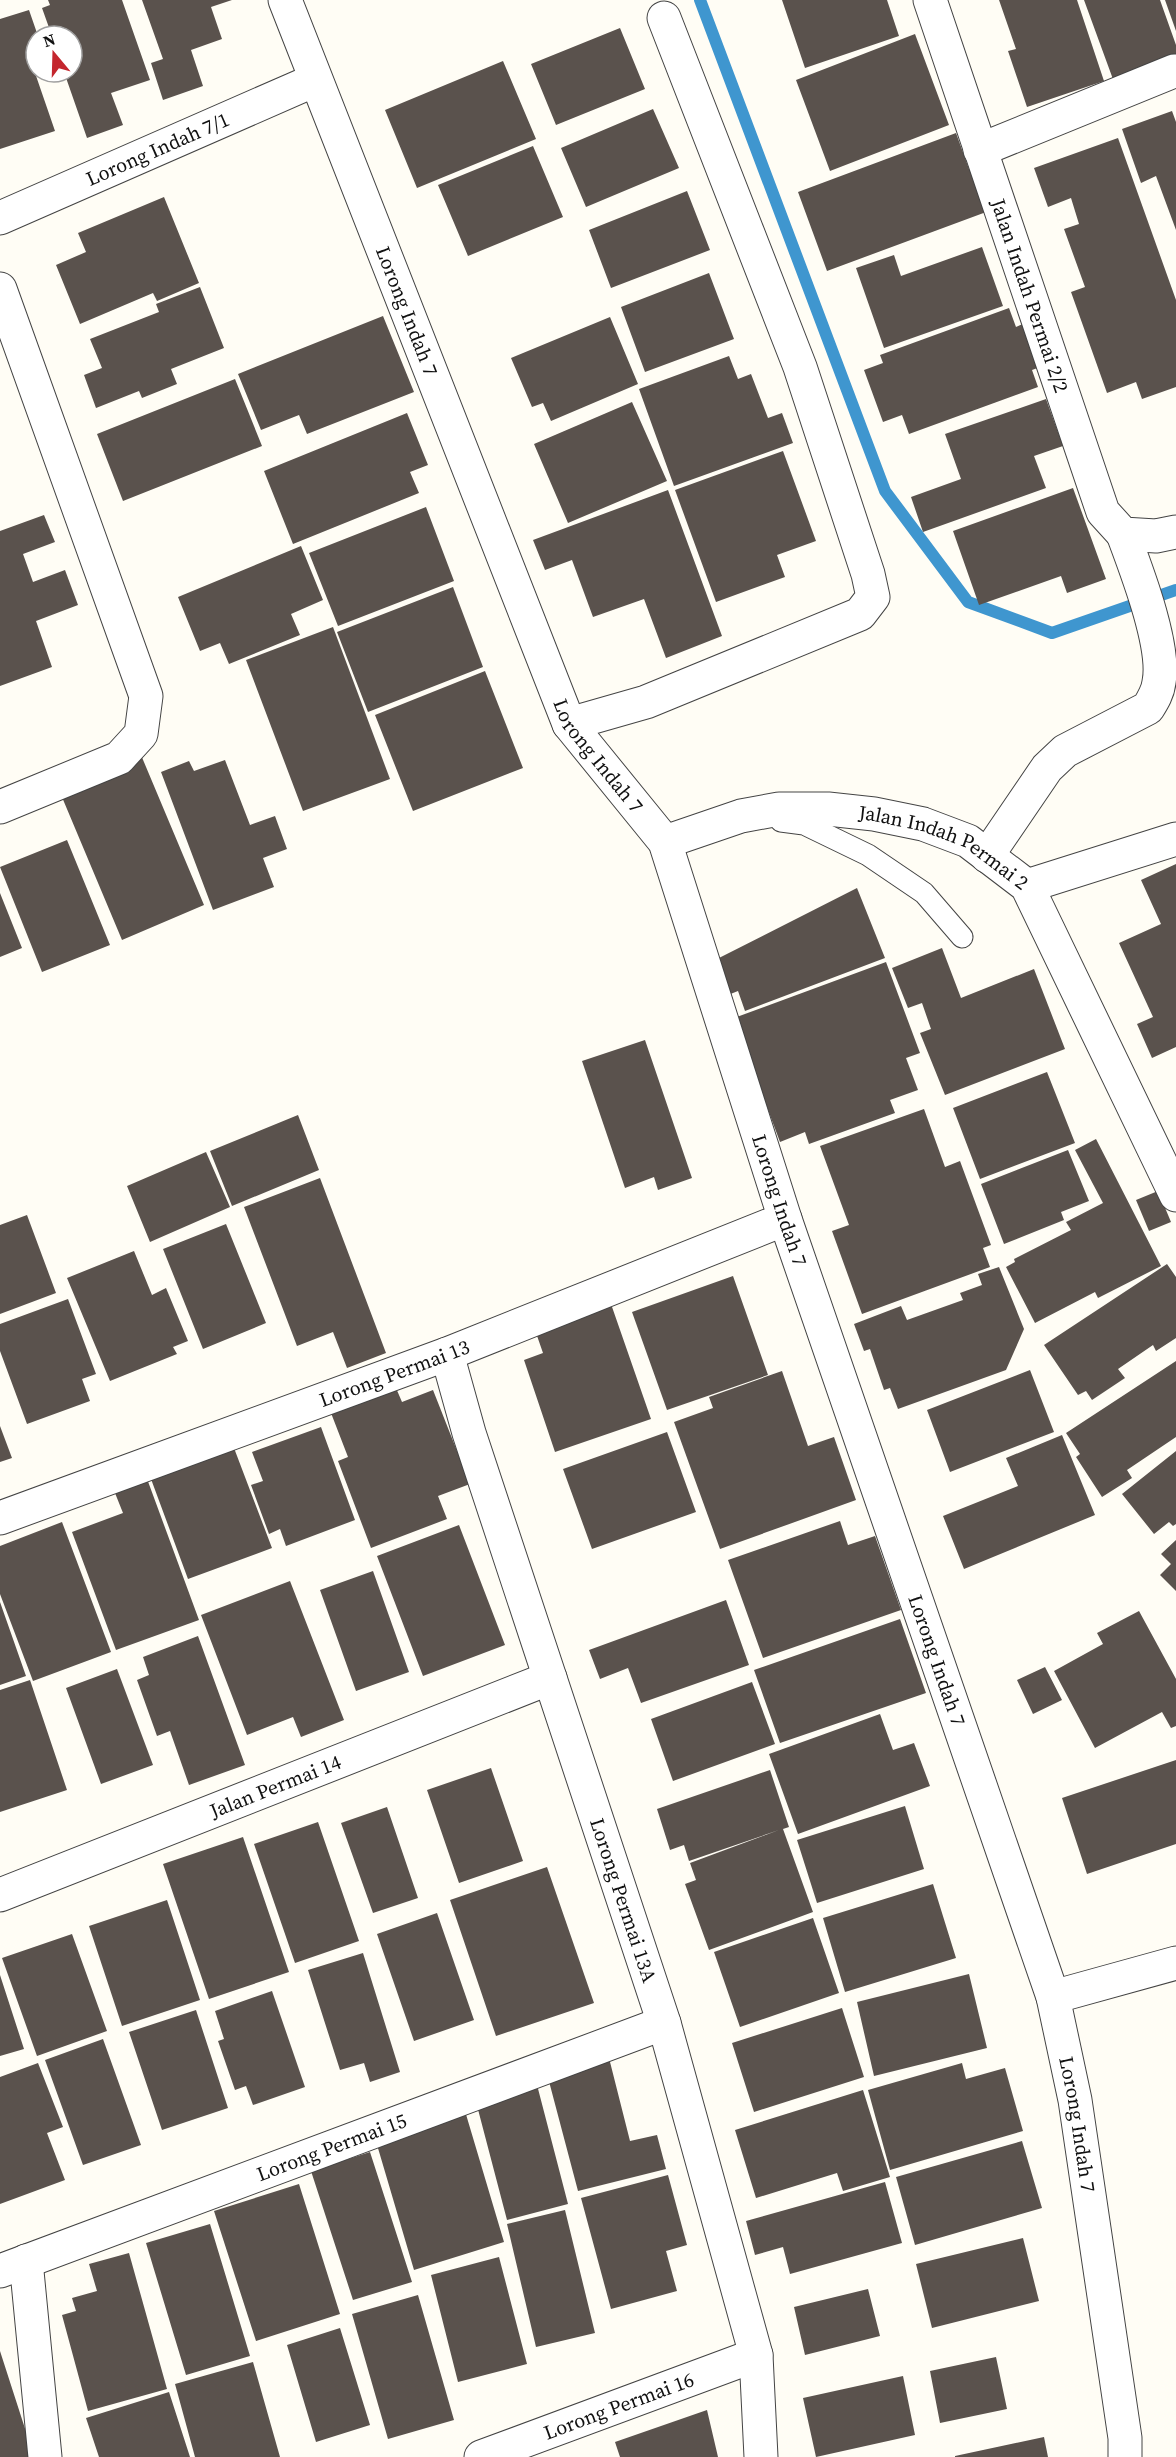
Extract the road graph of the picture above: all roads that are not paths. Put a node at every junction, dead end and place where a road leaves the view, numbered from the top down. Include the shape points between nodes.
1 (285, 0) edge
2 (930, 0) edge
3 (664, 18) dead end
4 (1174, 71) dead end
5 (315, 80) junction
6 (980, 150) junction
7 (0, 218) edge
8 (0, 289) edge
9 (1176, 532) edge
10 (1123, 534) junction
11 (569, 724) junction
12 (0, 807) edge
13 (741, 816) junction
14 (1176, 839) edge
15 (665, 842) junction
16 (987, 856) junction
17 (1027, 885) junction
18 (962, 938) dead end
19 (1176, 1195) edge
20 (784, 1218) junction
21 (447, 1354) junction
22 (0, 1518) edge
23 (550, 1678) junction
24 (0, 1895) edge
25 (1176, 1963) edge
26 (1053, 1997) junction
27 (664, 2023) junction
28 (13, 2266) edge
29 (756, 2355) junction
30 (45, 2457) edge
31 (481, 2457) edge
32 (761, 2457) edge
33 (1125, 2457) edge

1 - 5 street, Lorong Indah 7
2 - 6 street, Jalan Indah Permai 2/2
3 - 11 street via 800,367 873,597 860,614 646,702
4 - 6 street
5 - 7 street, Lorong Indah 7/1
5 - 11 street, Lorong Indah 7
6 - 10 street, Jalan Indah Permai 2/2 via 1103,512
8 - 12 street via 146,696 141,734 119,758
9 - 10 street via 1156,536
10 - 16 street via 1142,585 1159,655 1160,682 1155,697 1148,708 1065,750 1047,768
11 - 15 street, Lorong Indah 7
13 - 15 street, Jalan Indah Permai 2
13 - 16 street, Jalan Indah Permai 2 via 779,809 874,814 922,824 968,841
13 - 18 lane via 804,824 868,855 924,893
14 - 17 street
15 - 20 street, Lorong Indah 7
16 - 17 street, Jalan Indah Permai 2
17 - 19 street, Jalan Indah Permai 2
20 - 21 street, Lorong Permai 13
20 - 26 street, Lorong Indah 7
21 - 22 street, Lorong Permai 13
21 - 23 street, Lorong Permai 13A
23 - 24 street, Jalan Permai 14
23 - 27 street, Lorong Permai 13A
25 - 26 street
26 - 33 street, Lorong Indah 7 via 1075,2100
27 - 28 street, Lorong Permai 15
27 - 29 street, Lorong Permai 13A
28 - 30 street
29 - 31 street, Lorong Permai 16
29 - 32 street, Lorong Permai 13A

